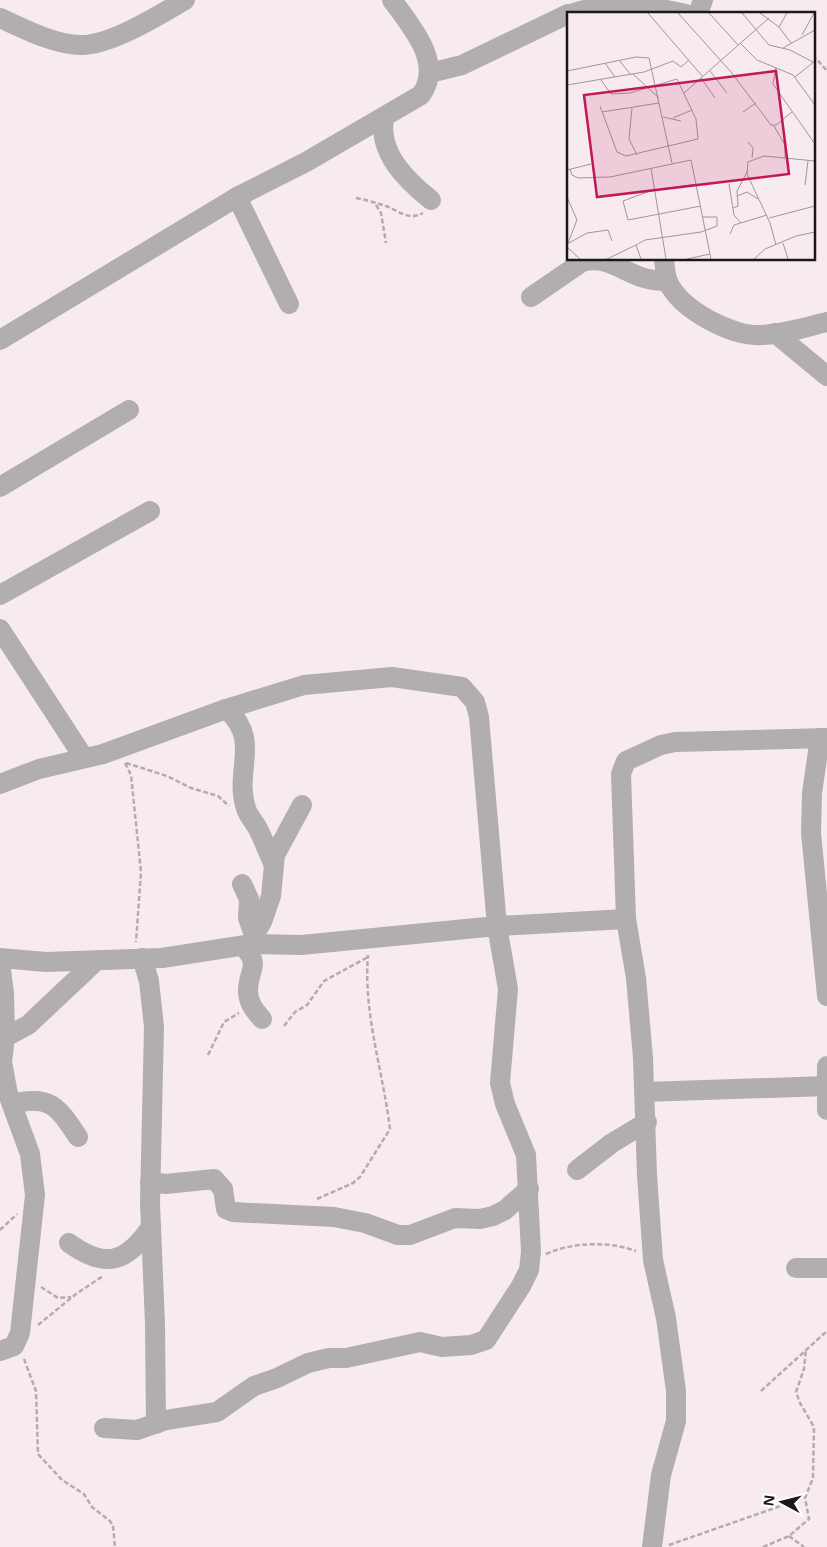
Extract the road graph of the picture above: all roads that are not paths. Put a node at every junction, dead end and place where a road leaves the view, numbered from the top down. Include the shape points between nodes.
1 (185, 0) edge
2 (392, 0) edge
3 (703, 0) edge
4 (575, 12) edge
5 (674, 12) edge
6 (699, 12) edge
7 (567, 15) edge
8 (0, 18) edge
9 (430, 73) junction
10 (384, 118) junction
11 (236, 197) junction
12 (431, 200) road end
13 (664, 260) edge
14 (668, 281) junction
15 (532, 297) dead end
16 (289, 304) dead end
17 (827, 322) edge
18 (775, 333) junction
19 (0, 340) edge
20 (827, 376) edge
21 (129, 410) dead end
22 (0, 487) edge
23 (150, 511) dead end
24 (0, 595) edge
25 (0, 629) edge
26 (226, 710) junction
27 (823, 738) edge
28 (94, 756) junction
29 (0, 784) edge
30 (302, 805) dead end
31 (273, 863) junction
32 (242, 884) dead end
33 (626, 919) junction
34 (497, 926) junction
35 (250, 942) junction
36 (0, 958) edge
37 (138, 958) junction
38 (96, 961) junction
39 (0, 962) edge
40 (827, 996) edge
41 (262, 1019) dead end
42 (2, 1038) edge
43 (827, 1066) edge
44 (826, 1086) edge
45 (645, 1092) junction
46 (12, 1104) junction
47 (827, 1110) edge
48 (647, 1122) junction
49 (78, 1136) dead end
50 (577, 1170) dead end
51 (150, 1182) junction
52 (529, 1190) junction
53 (151, 1226) junction
54 (68, 1243) dead end
55 (796, 1268) dead end
56 (827, 1268) edge
57 (11, 1345) edge
58 (156, 1424) junction
59 (104, 1428) dead end
60 (652, 1547) edge

1 - 8 street via 138,26 98,43 81,46 44,37
2 - 9 street via 416,33
3 - 6 street
4 - 5 street via 596,5 626,4
7 - 9 street via 451,70
9 - 10 street via 429,82 420,95
10 - 11 street
10 - 12 street via 382,133 389,154
11 - 16 street
11 - 19 street
13 - 14 street
14 - 15 street via 642,277 602,260 590,260 582,262
14 - 18 street via 682,300 713,322 739,332
17 - 18 street
18 - 20 street
21 - 22 street
23 - 24 street
25 - 28 street
26 - 28 street
26 - 31 street via 244,731 246,747 242,784 247,811
26 - 34 street via 304,685 348,680 392,677 462,686 474,702 479,717
27 - 33 street via 675,742 626,761 621,774
27 - 40 street via 812,793 811,833
28 - 29 street
30 - 31 street
31 - 35 street via 272,896
32 - 35 street via 249,899
33 - 34 street
33 - 45 street via 636,978
34 - 35 street via 369,948
34 - 52 street via 508,989 500,1083 526,1155
35 - 37 street via 162,958
35 - 41 street via 254,962 248,991 250,1001
36 - 38 street via 46,962
37 - 38 street
37 - 51 street via 149,980 154,1027
38 - 42 street via 28,1025
39 - 42 street via 4,993
42 - 46 street via 2,1062
43 - 44 street
44 - 45 street
44 - 47 street
45 - 48 street
46 - 49 street via 30,1100 53,1104
46 - 57 street via 30,1154 35,1196 26,1272
48 - 50 street
48 - 60 street via 653,1260 674,1370 676,1420 661,1475
51 - 52 street via 214,1180 223,1188 226,1210 334,1217 365,1223 398,1235 410,1235 455,1218 493,1216
51 - 53 street
52 - 58 street via 529,1270 486,1340 471,1345 442,1347 420,1342 346,1358 308,1362 254,1386 217,1412
53 - 54 street via 135,1248 117,1258 96,1257
53 - 58 street
55 - 56 street
58 - 59 street via 137,1430

